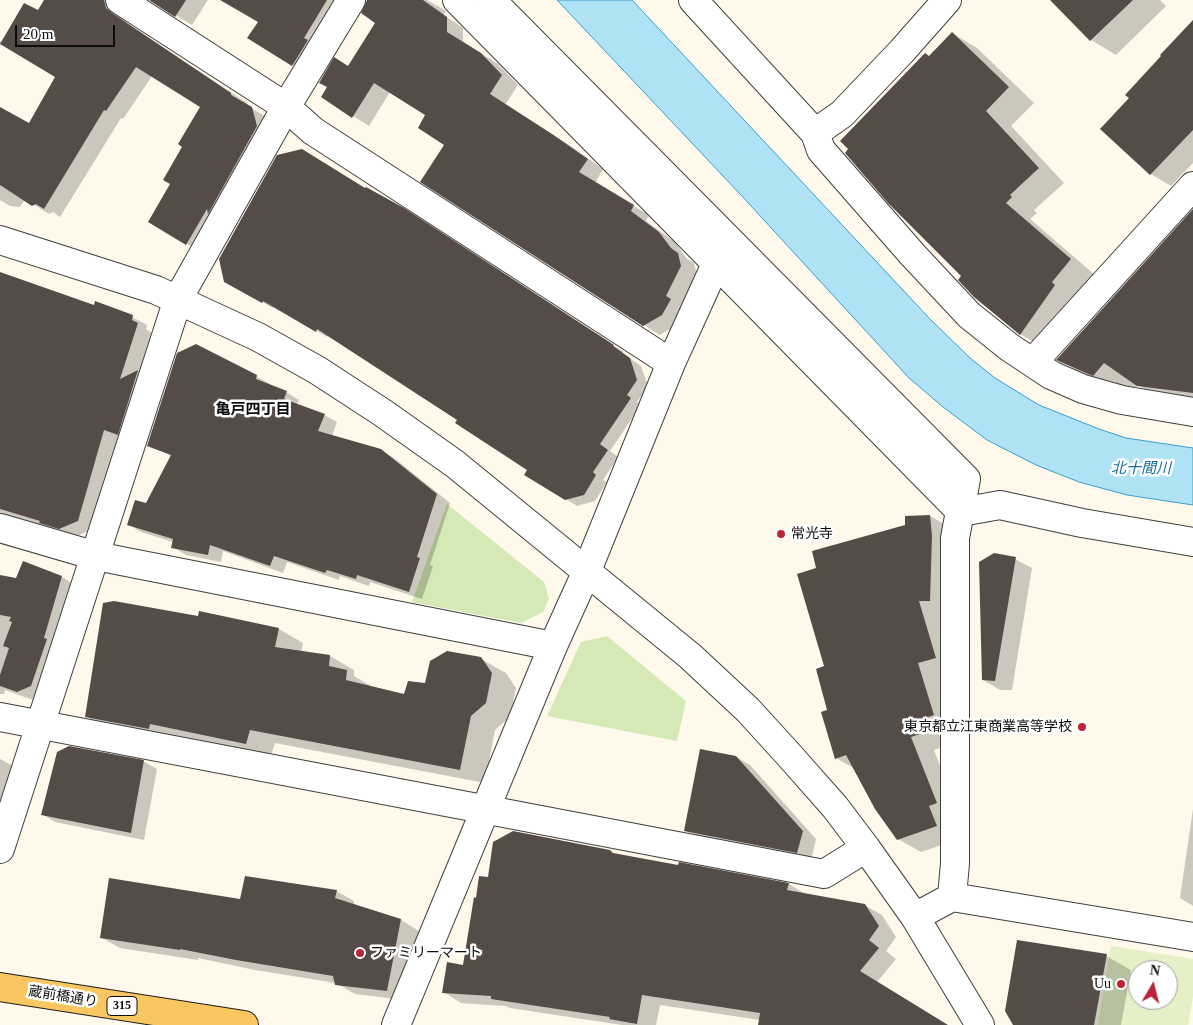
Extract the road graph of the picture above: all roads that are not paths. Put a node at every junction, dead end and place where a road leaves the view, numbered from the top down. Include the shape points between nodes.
1 (120, 0) edge
2 (351, 0) edge
3 (457, 0) edge
4 (491, 0) edge
5 (693, 0) edge
6 (947, 0) edge
7 (286, 107) junction
8 (815, 133) junction
9 (1193, 186) edge
10 (0, 240) edge
11 (716, 264) junction
12 (178, 299) junction
13 (1033, 362) junction
14 (671, 363) junction
15 (1193, 412) edge
16 (961, 512) junction
17 (0, 528) edge
18 (1193, 542) edge
19 (96, 556) junction
20 (586, 573) junction
21 (553, 646) junction
22 (0, 717) edge
23 (40, 724) junction
24 (486, 808) junction
25 (866, 848) junction
26 (0, 849) edge
27 (952, 897) junction
28 (915, 917) junction
29 (1193, 937) edge
30 (0, 987) edge
31 (244, 1025) edge
32 (396, 1025) edge
33 (980, 1025) edge

1 - 7 street
2 - 7 street
3 - 11 street
4 - 16 street via 966,479
5 - 8 street
6 - 8 street via 842,114
7 - 12 street
7 - 14 street via 313,131
8 - 13 street via 821,150 969,316
9 - 13 street
10 - 12 street
11 - 14 street
11 - 16 street
12 - 19 street
12 - 20 street via 258,337 383,413 455,464
13 - 15 street via 1051,375 1083,389 1122,400
14 - 20 street
16 - 18 street via 1000,506
16 - 27 street via 955,538 955,863
17 - 19 street
19 - 21 street
19 - 23 street
20 - 21 street
20 - 25 street via 690,656 748,710 834,806
21 - 24 street
22 - 23 street
23 - 24 street
23 - 26 street
24 - 25 street via 824,874
24 - 32 street
25 - 28 street
27 - 28 street
27 - 29 street
28 - 33 street
30 - 31 main road, 蔵前橋通り / 315

